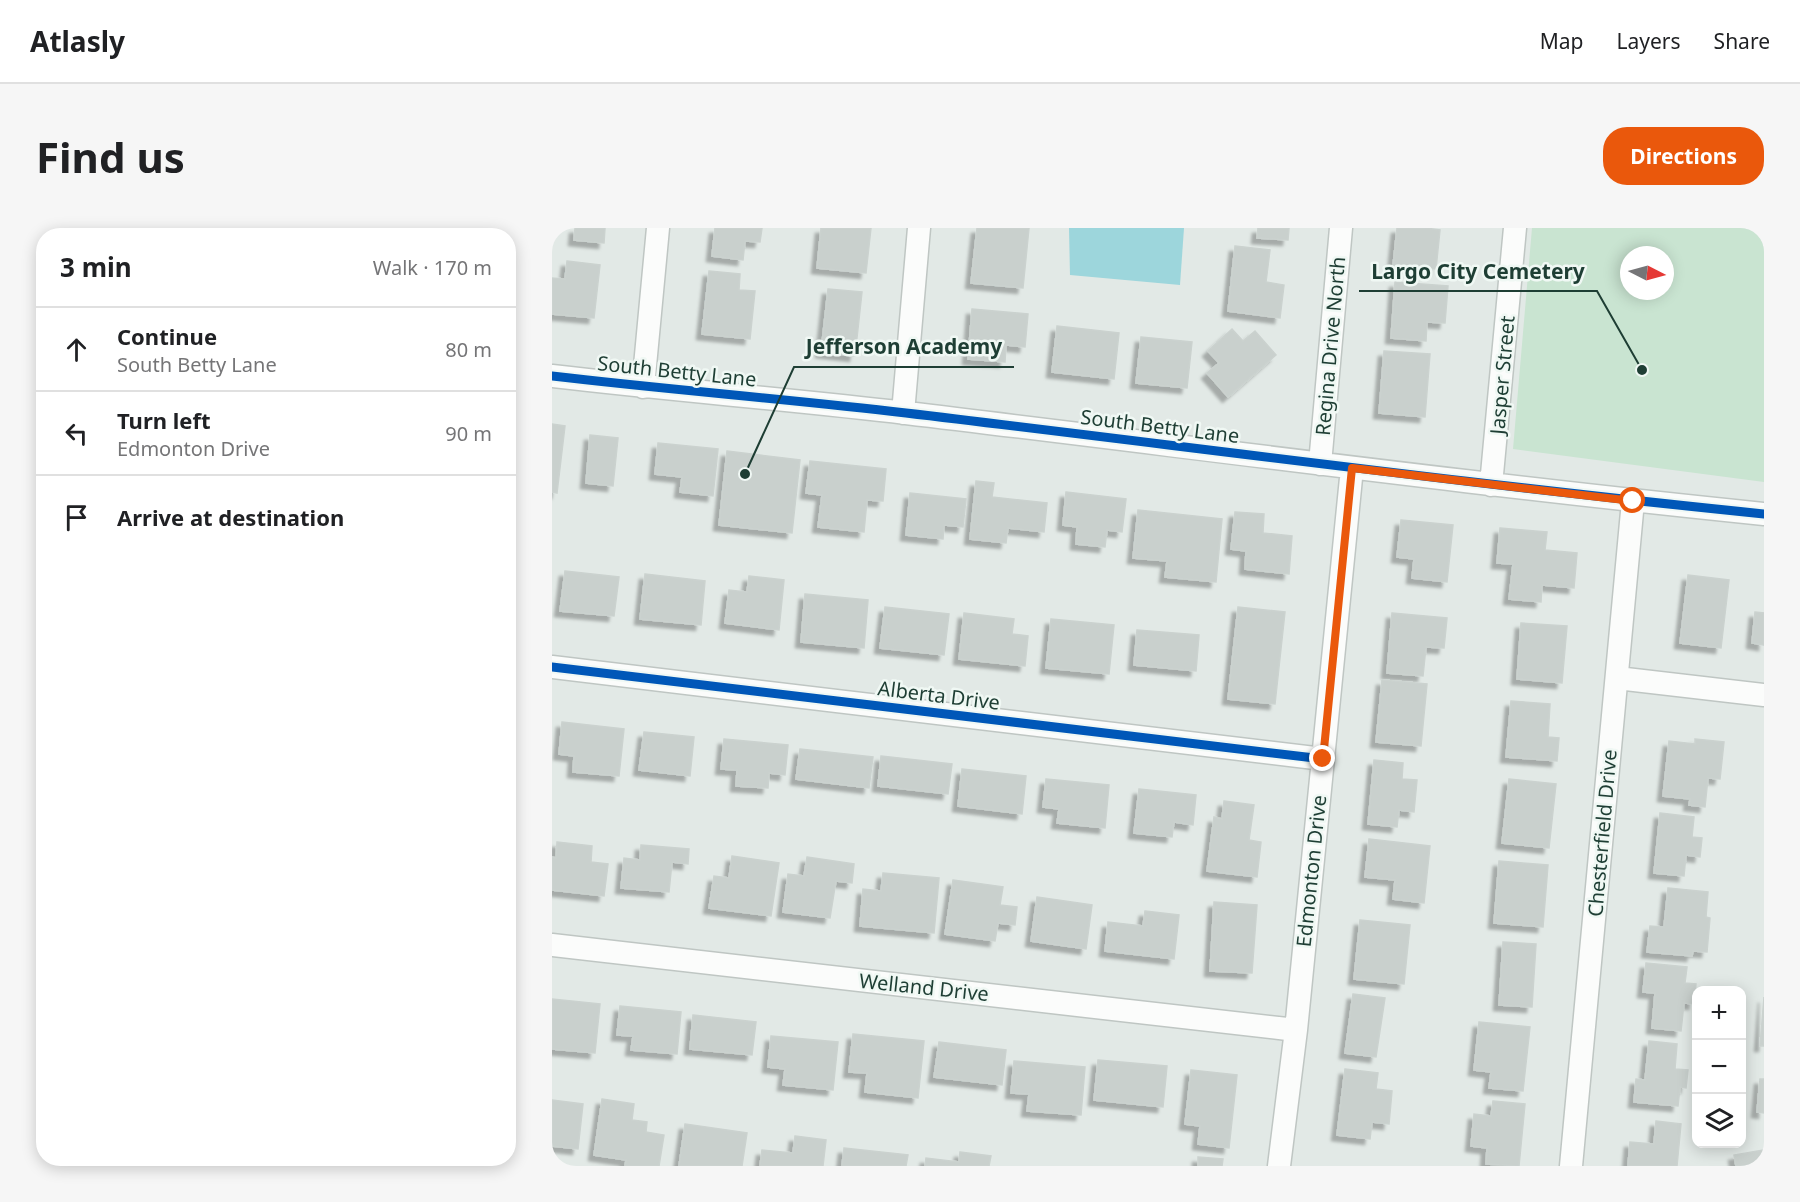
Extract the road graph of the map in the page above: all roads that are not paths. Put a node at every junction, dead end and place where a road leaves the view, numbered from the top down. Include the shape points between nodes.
1 (658, 228) edge
2 (919, 228) edge
3 (1341, 228) edge
4 (1515, 228) edge
5 (552, 376) edge
6 (644, 387) junction
7 (903, 413) junction
8 (1320, 464) junction
9 (1352, 468) junction
10 (1491, 485) junction
11 (1633, 501) junction
12 (1764, 514) edge
13 (552, 667) edge
14 (1617, 678) junction
15 (1764, 695) edge
16 (1323, 759) junction
17 (552, 945) edge
18 (1296, 1030) junction
19 (1279, 1166) edge
20 (1571, 1166) edge

1 - 6 street
2 - 7 street
3 - 8 street, Regina Drive North
4 - 10 street, Jasper Street
5 - 6 street, South Betty Lane
6 - 7 street, South Betty Lane
7 - 8 street, South Betty Lane
8 - 9 street, South Betty Lane
9 - 10 street, South Betty Lane
9 - 16 street, Edmonton Drive
10 - 11 street, South Betty Lane
11 - 12 street, South Betty Lane
11 - 14 street, Chesterfield Drive
13 - 16 street, Alberta Drive
14 - 15 street
14 - 20 street, Chesterfield Drive
16 - 18 street, Edmonton Drive
17 - 18 street, Welland Drive
18 - 19 street, Edmonton Drive

